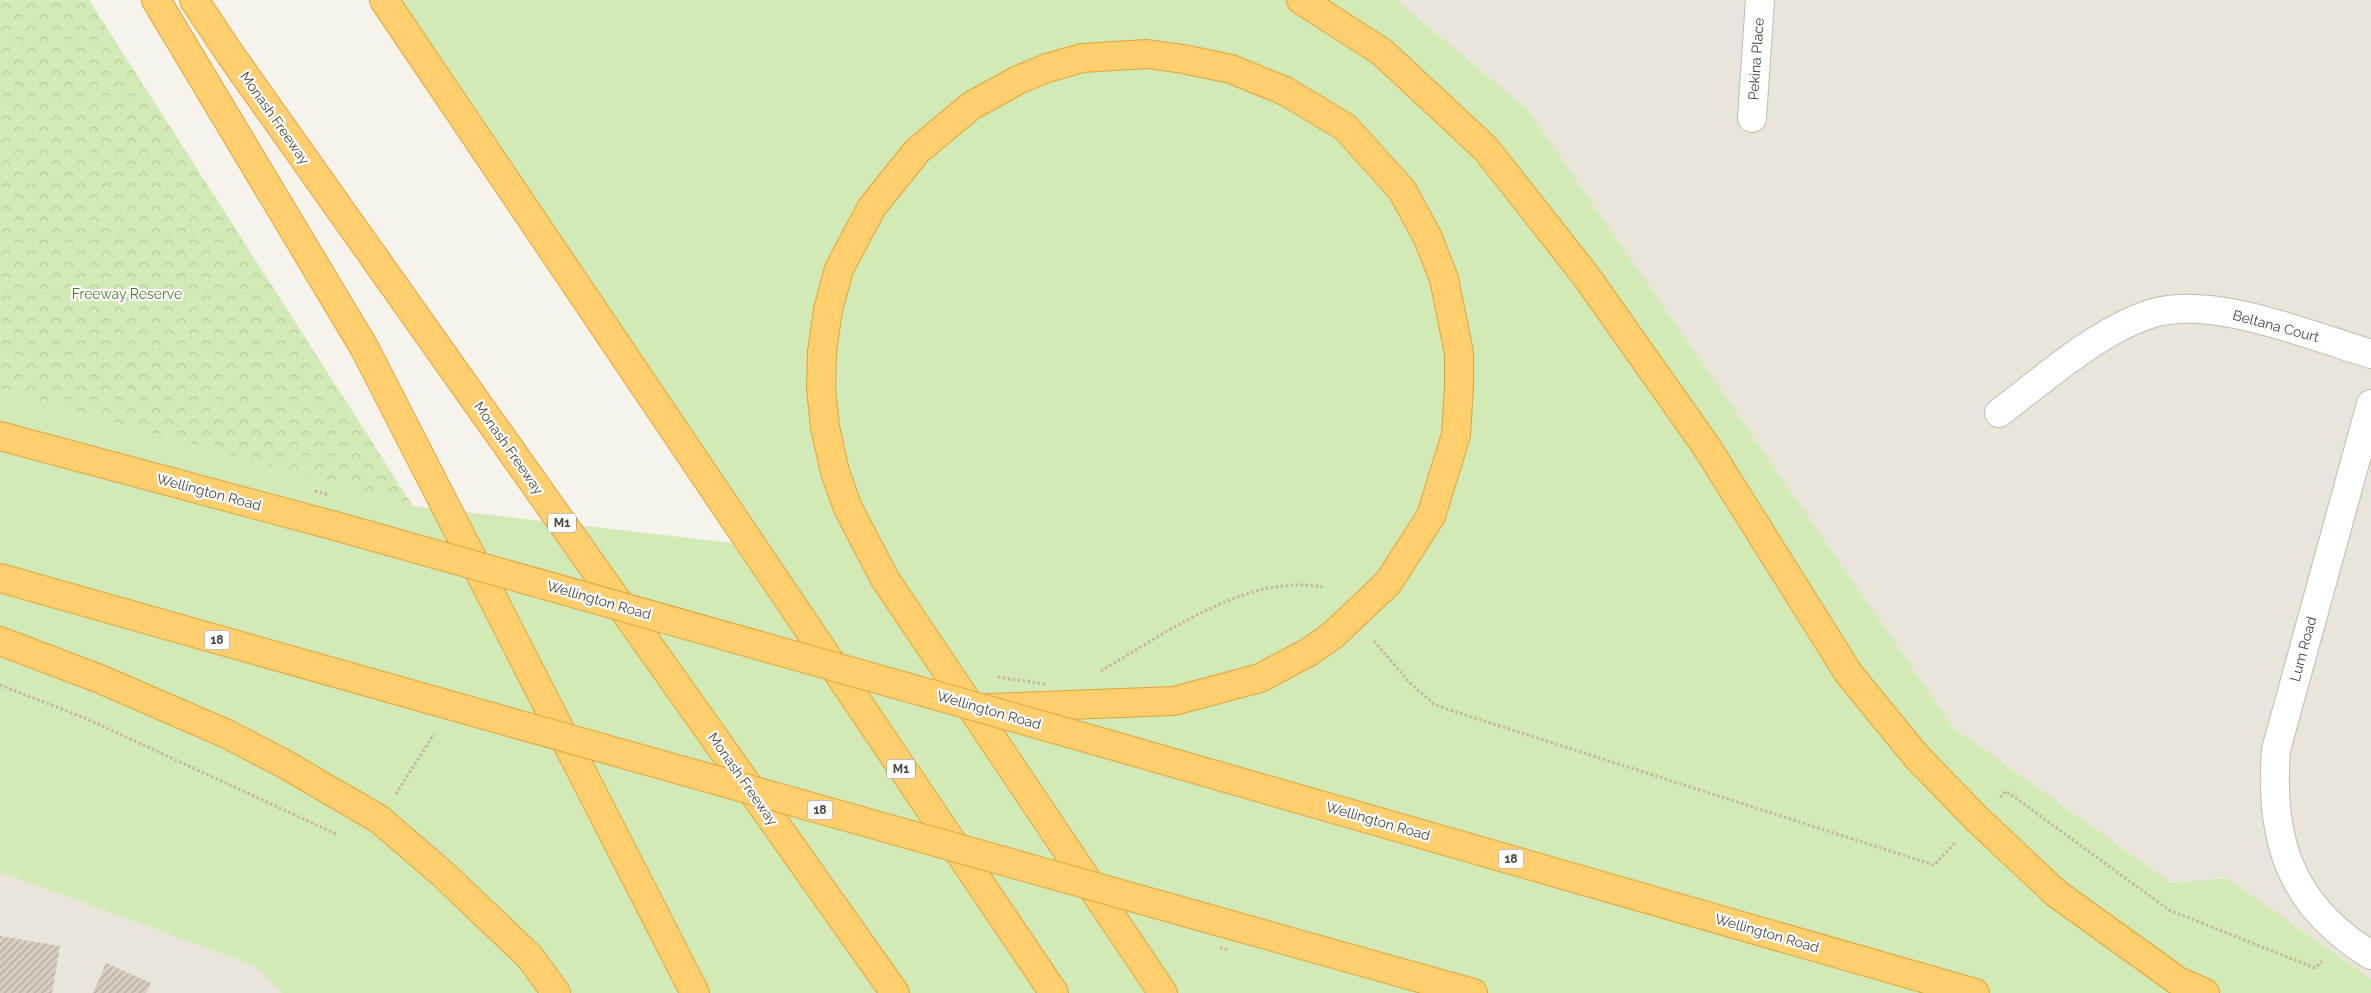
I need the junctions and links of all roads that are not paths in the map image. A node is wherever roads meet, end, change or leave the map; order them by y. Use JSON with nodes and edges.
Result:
{"nodes":[{"id":1,"x":156,"y":0,"type":"edge"},
{"id":2,"x":194,"y":0,"type":"edge"},
{"id":3,"x":384,"y":0,"type":"edge"},
{"id":4,"x":1301,"y":0,"type":"edge"},
{"id":5,"x":1760,"y":0,"type":"edge"},
{"id":6,"x":1752,"y":118,"type":"dead end"},
{"id":7,"x":2371,"y":354,"type":"edge"},
{"id":8,"x":2371,"y":404,"type":"edge"},
{"id":9,"x":1999,"y":413,"type":"dead end"},
{"id":10,"x":0,"y":436,"type":"edge"},
{"id":11,"x":0,"y":578,"type":"edge"},
{"id":12,"x":0,"y":641,"type":"edge"},
{"id":13,"x":984,"y":708,"type":"junction"},
{"id":14,"x":2371,"y":955,"type":"edge"},
{"id":15,"x":556,"y":993,"type":"edge"},
{"id":16,"x":695,"y":993,"type":"edge"},
{"id":17,"x":895,"y":993,"type":"edge"},
{"id":18,"x":1054,"y":993,"type":"edge"},
{"id":19,"x":1163,"y":993,"type":"edge"},
{"id":20,"x":1473,"y":993,"type":"edge"},
{"id":21,"x":1975,"y":993,"type":"edge"},
{"id":22,"x":2205,"y":993,"type":"edge"}],
"edges":[{"from":1,"to":16,"type":"highway"},
{"from":2,"to":17,"type":"highway","name":"Monash Freeway","number":"M1"},
{"from":3,"to":18,"type":"highway","number":"M1"},
{"from":4,"to":22,"type":"highway"},
{"from":5,"to":6,"type":"street","name":"Pekina Place"},
{"from":7,"to":9,"type":"street","name":"Beltana Court"},
{"from":8,"to":14,"type":"street","name":"Lum Road"},
{"from":10,"to":13,"type":"highway","name":"Wellington Road","number":"18","bridge":true},
{"from":11,"to":20,"type":"highway","number":"18","bridge":true},
{"from":12,"to":15,"type":"highway"},
{"from":13,"to":19,"type":"highway"},
{"from":13,"to":21,"type":"highway","name":"Wellington Road","number":"18","bridge":true}]}
